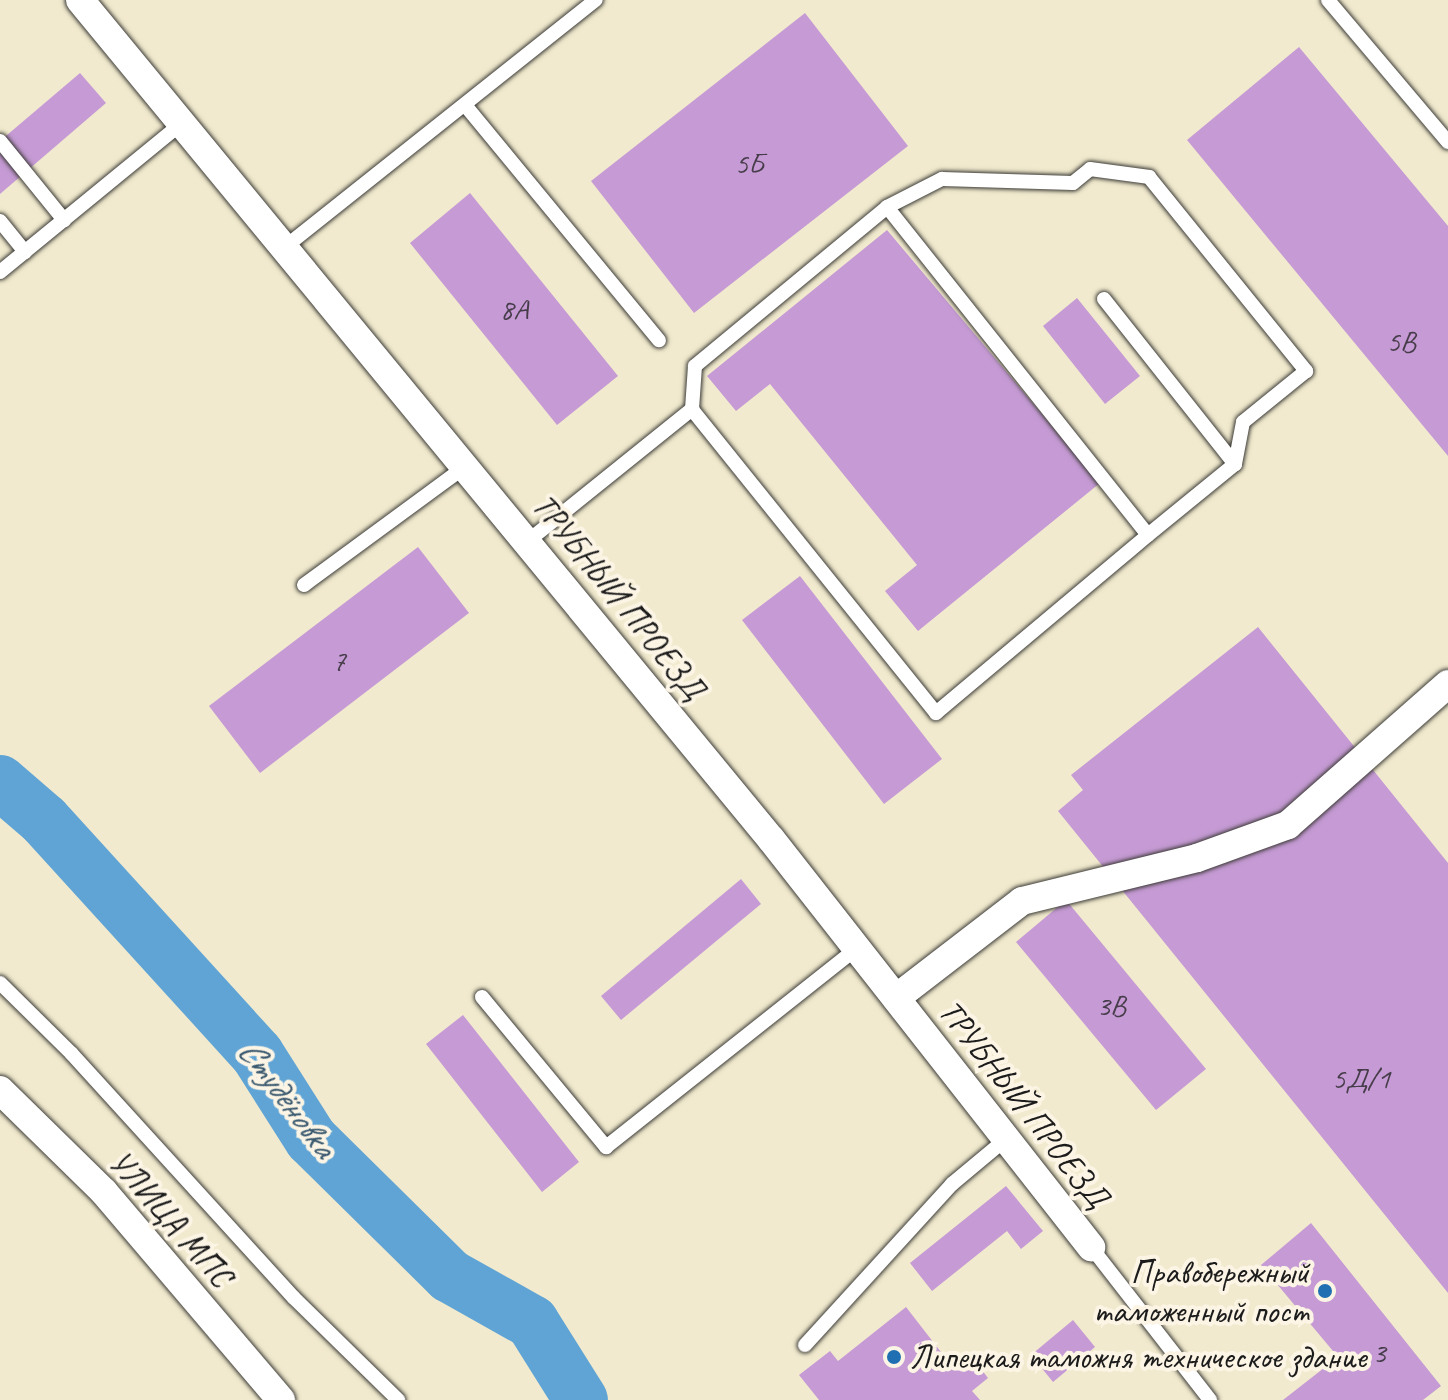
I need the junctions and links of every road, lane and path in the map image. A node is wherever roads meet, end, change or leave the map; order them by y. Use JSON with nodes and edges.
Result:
{"nodes":[{"id":1,"x":80,"y":0,"type":"edge"},
{"id":2,"x":596,"y":0,"type":"edge"},
{"id":3,"x":1328,"y":0,"type":"edge"},
{"id":4,"x":465,"y":105,"type":"junction"},
{"id":5,"x":182,"y":123,"type":"junction"},
{"id":6,"x":0,"y":141,"type":"edge"},
{"id":7,"x":1448,"y":142,"type":"edge"},
{"id":8,"x":887,"y":207,"type":"junction"},
{"id":9,"x":64,"y":220,"type":"junction"},
{"id":10,"x":0,"y":221,"type":"edge"},
{"id":11,"x":285,"y":247,"type":"junction"},
{"id":12,"x":25,"y":252,"type":"junction"},
{"id":13,"x":0,"y":272,"type":"edge"},
{"id":14,"x":1104,"y":299,"type":"dead end"},
{"id":15,"x":659,"y":340,"type":"dead end"},
{"id":16,"x":692,"y":409,"type":"junction"},
{"id":17,"x":1235,"y":464,"type":"junction"},
{"id":18,"x":467,"y":465,"type":"junction"},
{"id":19,"x":1148,"y":535,"type":"junction"},
{"id":20,"x":528,"y":541,"type":"junction"},
{"id":21,"x":304,"y":585,"type":"dead end"},
{"id":22,"x":1444,"y":688,"type":"edge"},
{"id":23,"x":857,"y":948,"type":"junction"},
{"id":24,"x":0,"y":983,"type":"edge"},
{"id":25,"x":482,"y":997,"type":"dead end"},
{"id":26,"x":896,"y":998,"type":"junction"},
{"id":27,"x":0,"y":1090,"type":"edge"},
{"id":28,"x":1006,"y":1139,"type":"junction"},
{"id":29,"x":1091,"y":1247,"type":"joint"},
{"id":30,"x":805,"y":1345,"type":"dead end"},
{"id":31,"x":281,"y":1400,"type":"edge"},
{"id":32,"x":398,"y":1400,"type":"edge"},
{"id":33,"x":1210,"y":1400,"type":"edge"}],
"edges":[{"from":1,"to":5,"type":"street","name":"ТРУБНЫЙ ПРОЕЗД"},
{"from":2,"to":4,"type":"lane"},
{"from":3,"to":7,"type":"lane"},
{"from":4,"to":11,"type":"lane"},
{"from":4,"to":15,"type":"lane"},
{"from":5,"to":9,"type":"lane"},
{"from":5,"to":11,"type":"street","name":"ТРУБНЫЙ ПРОЕЗД"},
{"from":6,"to":9,"type":"lane"},
{"from":8,"to":16,"type":"lane"},
{"from":8,"to":17,"type":"lane"},
{"from":8,"to":19,"type":"lane"},
{"from":9,"to":12,"type":"lane"},
{"from":10,"to":12,"type":"lane"},
{"from":11,"to":18,"type":"street","name":"ТРУБНЫЙ ПРОЕЗД"},
{"from":12,"to":13,"type":"lane"},
{"from":14,"to":17,"type":"lane"},
{"from":16,"to":19,"type":"lane"},
{"from":16,"to":20,"type":"lane"},
{"from":17,"to":19,"type":"lane"},
{"from":18,"to":20,"type":"street","name":"ТРУБНЫЙ ПРОЕЗД"},
{"from":18,"to":21,"type":"lane"},
{"from":20,"to":23,"type":"street","name":"ТРУБНЫЙ ПРОЕЗД"},
{"from":22,"to":26,"type":"street"},
{"from":23,"to":25,"type":"lane"},
{"from":23,"to":26,"type":"street","name":"ТРУБНЫЙ ПРОЕЗД"},
{"from":24,"to":32,"type":"lane"},
{"from":26,"to":28,"type":"street","name":"ТРУБНЫЙ ПРОЕЗД"},
{"from":27,"to":31,"type":"street","name":"УЛИЦА МПС"},
{"from":28,"to":29,"type":"street","name":"ТРУБНЫЙ ПРОЕЗД"},
{"from":28,"to":30,"type":"lane"},
{"from":29,"to":33,"type":"lane"}]}
